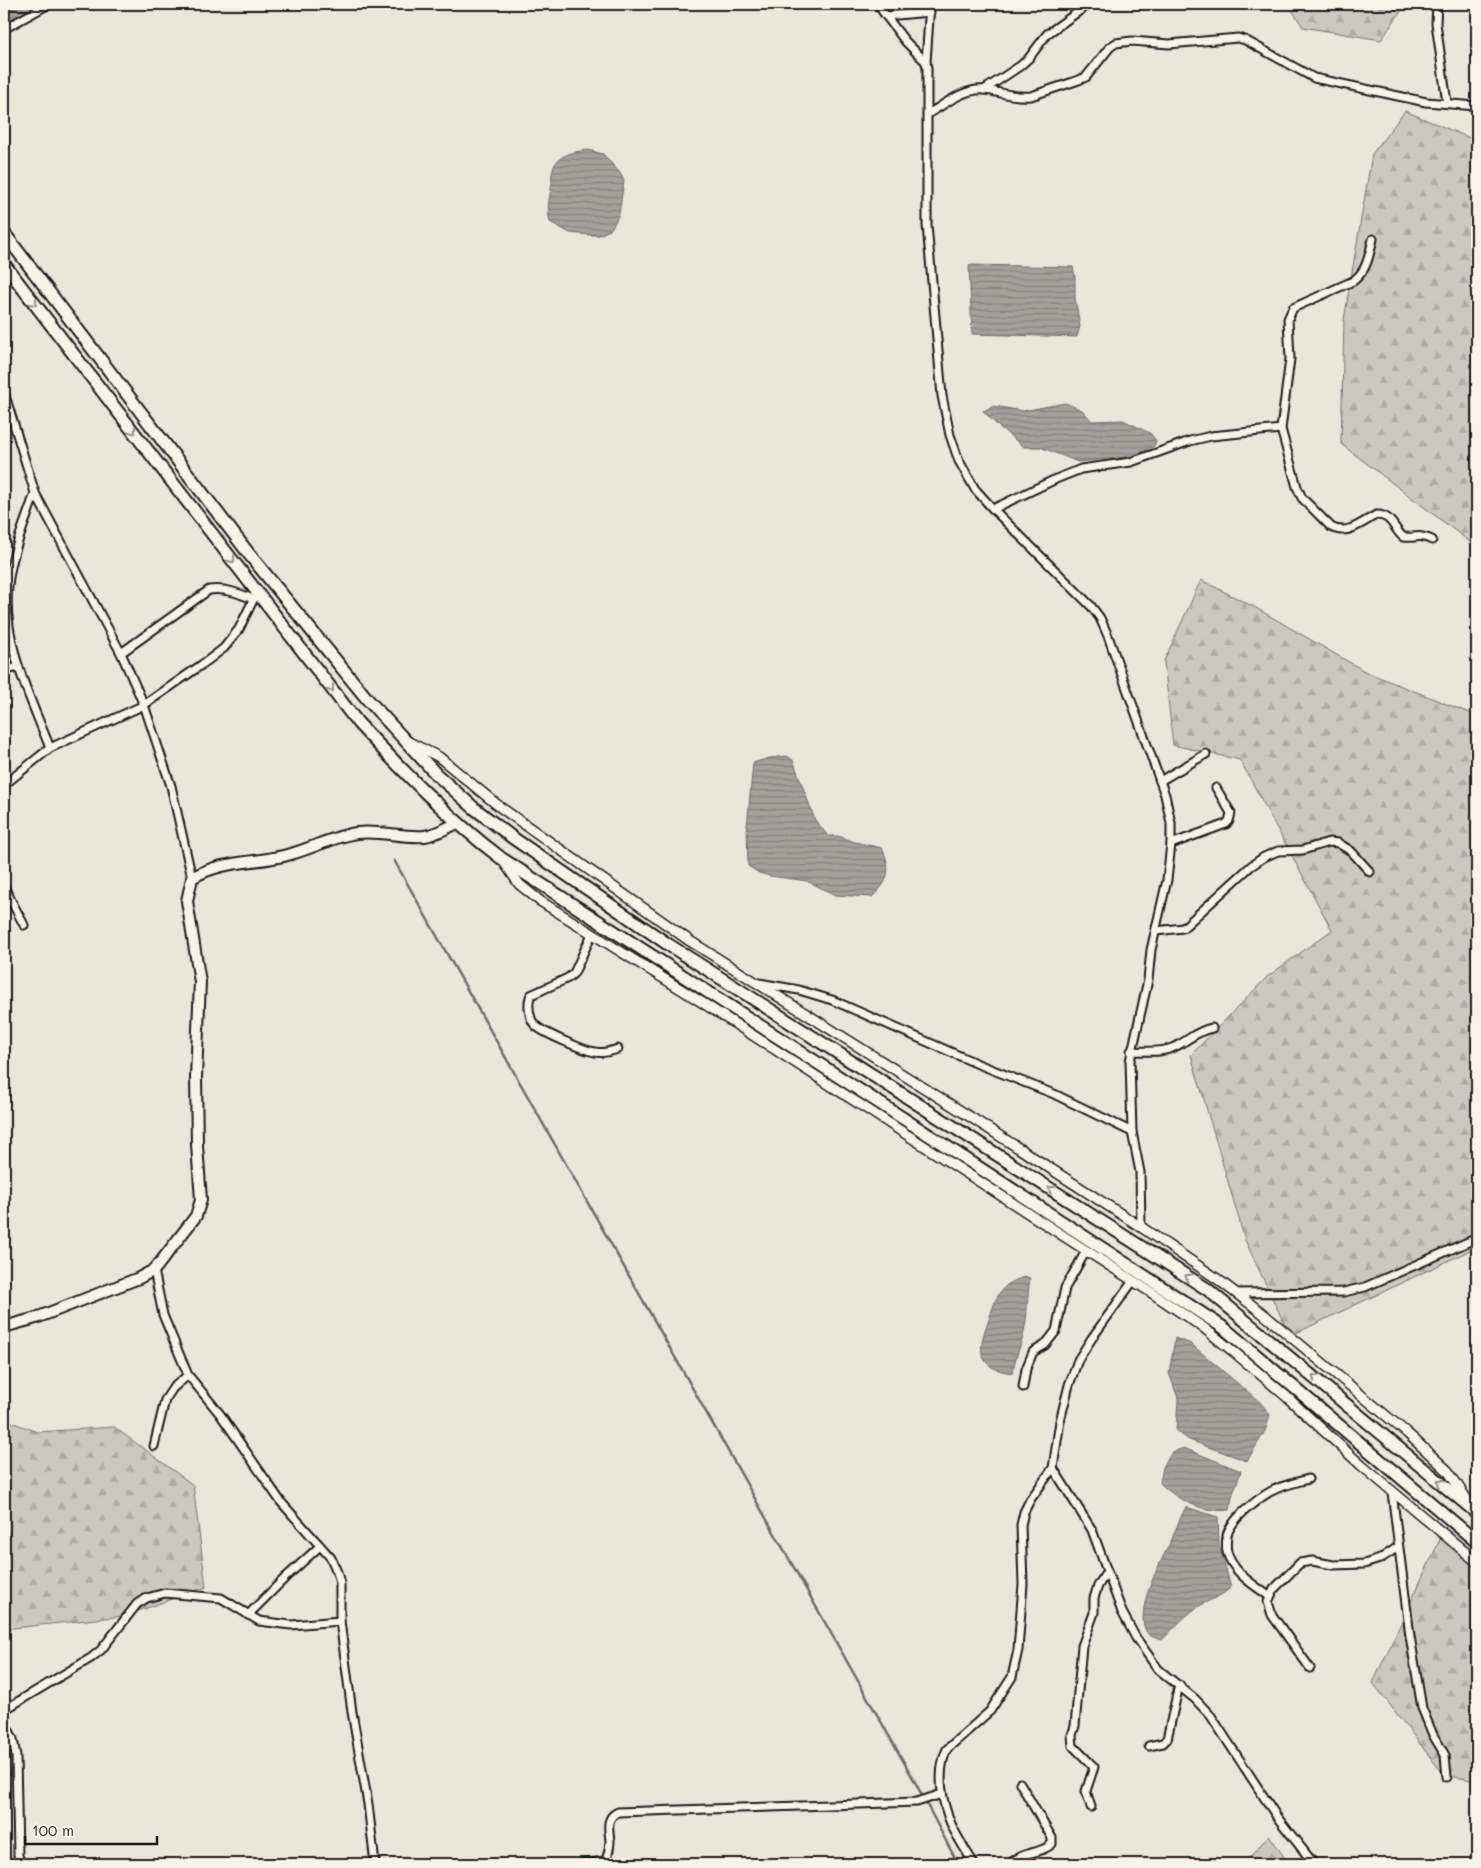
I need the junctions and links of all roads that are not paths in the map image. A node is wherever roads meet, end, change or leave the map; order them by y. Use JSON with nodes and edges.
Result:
{"nodes":[{"id":1,"x":48,"y":4,"type":"edge"},
{"id":2,"x":877,"y":4,"type":"edge"},
{"id":3,"x":1089,"y":4,"type":"edge"},
{"id":4,"x":1437,"y":4,"type":"edge"},
{"id":5,"x":930,"y":8,"type":"edge"},
{"id":6,"x":886,"y":16,"type":"junction"},
{"id":7,"x":4,"y":29,"type":"edge"},
{"id":8,"x":926,"y":62,"type":"junction"},
{"id":9,"x":984,"y":90,"type":"junction"},
{"id":10,"x":1447,"y":103,"type":"junction"},
{"id":11,"x":1477,"y":106,"type":"edge"},
{"id":12,"x":928,"y":114,"type":"junction"},
{"id":13,"x":4,"y":233,"type":"edge"},
{"id":14,"x":1374,"y":240,"type":"dead end"},
{"id":15,"x":4,"y":264,"type":"edge"},
{"id":16,"x":4,"y":392,"type":"edge"},
{"id":17,"x":1281,"y":428,"type":"junction"},
{"id":18,"x":35,"y":494,"type":"junction"},
{"id":19,"x":993,"y":509,"type":"junction"},
{"id":20,"x":1432,"y":540,"type":"dead end"},
{"id":21,"x":255,"y":595,"type":"junction"},
{"id":22,"x":121,"y":653,"type":"junction"},
{"id":23,"x":18,"y":667,"type":"junction"},
{"id":24,"x":4,"y":671,"type":"edge"},
{"id":25,"x":144,"y":705,"type":"junction"},
{"id":26,"x":403,"y":738,"type":"junction"},
{"id":27,"x":50,"y":748,"type":"junction"},
{"id":28,"x":1206,"y":754,"type":"dead end"},
{"id":29,"x":1160,"y":781,"type":"junction"},
{"id":30,"x":4,"y":785,"type":"edge"},
{"id":31,"x":1216,"y":788,"type":"dead end"},
{"id":32,"x":457,"y":823,"type":"junction"},
{"id":33,"x":1171,"y":844,"type":"junction"},
{"id":34,"x":501,"y":858,"type":"junction"},
{"id":35,"x":1370,"y":872,"type":"dead end"},
{"id":36,"x":192,"y":878,"type":"junction"},
{"id":37,"x":4,"y":888,"type":"edge"},
{"id":38,"x":24,"y":925,"type":"dead end"},
{"id":39,"x":1156,"y":931,"type":"junction"},
{"id":40,"x":592,"y":934,"type":"junction"},
{"id":41,"x":758,"y":983,"type":"junction"},
{"id":42,"x":1212,"y":1028,"type":"dead end"},
{"id":43,"x":618,"y":1048,"type":"dead end"},
{"id":44,"x":1131,"y":1051,"type":"junction"},
{"id":45,"x":1132,"y":1132,"type":"junction"},
{"id":46,"x":1141,"y":1227,"type":"junction"},
{"id":47,"x":1477,"y":1238,"type":"edge"},
{"id":48,"x":1086,"y":1251,"type":"junction"},
{"id":49,"x":154,"y":1270,"type":"junction"},
{"id":50,"x":1133,"y":1281,"type":"junction"},
{"id":51,"x":1236,"y":1293,"type":"junction"},
{"id":52,"x":4,"y":1327,"type":"edge"},
{"id":53,"x":188,"y":1375,"type":"junction"},
{"id":54,"x":1023,"y":1387,"type":"dead end"},
{"id":55,"x":154,"y":1446,"type":"dead end"},
{"id":56,"x":1053,"y":1468,"type":"junction"},
{"id":57,"x":1308,"y":1479,"type":"dead end"},
{"id":58,"x":1392,"y":1492,"type":"junction"},
{"id":59,"x":1476,"y":1512,"type":"edge"},
{"id":60,"x":1477,"y":1542,"type":"edge"},
{"id":61,"x":320,"y":1546,"type":"junction"},
{"id":62,"x":1398,"y":1547,"type":"junction"},
{"id":63,"x":1477,"y":1562,"type":"edge"},
{"id":64,"x":1107,"y":1572,"type":"junction"},
{"id":65,"x":1269,"y":1596,"type":"junction"},
{"id":66,"x":248,"y":1615,"type":"junction"},
{"id":67,"x":340,"y":1621,"type":"junction"},
{"id":68,"x":1310,"y":1668,"type":"dead end"},
{"id":69,"x":1178,"y":1684,"type":"junction"},
{"id":70,"x":4,"y":1710,"type":"edge"},
{"id":71,"x":4,"y":1720,"type":"edge"},
{"id":72,"x":1149,"y":1746,"type":"dead end"},
{"id":73,"x":1448,"y":1776,"type":"dead end"},
{"id":74,"x":1020,"y":1783,"type":"dead end"},
{"id":75,"x":942,"y":1794,"type":"junction"},
{"id":76,"x":1091,"y":1807,"type":"dead end"},
{"id":77,"x":609,"y":1863,"type":"edge"},
{"id":78,"x":21,"y":1864,"type":"edge"},
{"id":79,"x":375,"y":1864,"type":"edge"},
{"id":80,"x":581,"y":1864,"type":"edge"},
{"id":81,"x":974,"y":1864,"type":"edge"},
{"id":82,"x":1010,"y":1864,"type":"edge"},
{"id":83,"x":1314,"y":1864,"type":"edge"}],
"edges":[{"from":1,"to":7,"type":"street"},
{"from":2,"to":6,"type":"street"},
{"from":3,"to":9,"type":"street"},
{"from":4,"to":10,"type":"street"},
{"from":5,"to":6,"type":"street"},
{"from":5,"to":8,"type":"street"},
{"from":6,"to":8,"type":"street"},
{"from":8,"to":12,"type":"street"},
{"from":9,"to":10,"type":"street"},
{"from":9,"to":12,"type":"street"},
{"from":10,"to":11,"type":"street"},
{"from":12,"to":19,"type":"street"},
{"from":13,"to":26,"type":"highway"},
{"from":14,"to":17,"type":"street"},
{"from":15,"to":21,"type":"highway","one_way":true},
{"from":16,"to":18,"type":"street"},
{"from":17,"to":19,"type":"street"},
{"from":17,"to":20,"type":"street"},
{"from":18,"to":22,"type":"street"},
{"from":18,"to":23,"type":"street"},
{"from":19,"to":29,"type":"street"},
{"from":21,"to":22,"type":"street"},
{"from":21,"to":25,"type":"street"},
{"from":21,"to":32,"type":"highway","one_way":true},
{"from":22,"to":25,"type":"street"},
{"from":23,"to":24,"type":"street"},
{"from":23,"to":27,"type":"street"},
{"from":25,"to":27,"type":"street"},
{"from":25,"to":36,"type":"street"},
{"from":26,"to":41,"type":"street"},
{"from":59,"to":26,"type":"highway","one_way":true},
{"from":27,"to":30,"type":"street"},
{"from":28,"to":29,"type":"street"},
{"from":29,"to":33,"type":"street"},
{"from":31,"to":33,"type":"street"},
{"from":32,"to":34,"type":"highway"},
{"from":32,"to":36,"type":"main road"},
{"from":33,"to":39,"type":"street"},
{"from":34,"to":40,"type":"street"},
{"from":34,"to":60,"type":"highway"},
{"from":35,"to":39,"type":"street"},
{"from":36,"to":49,"type":"main road"},
{"from":37,"to":38,"type":"street"},
{"from":39,"to":44,"type":"street"},
{"from":40,"to":43,"type":"street"},
{"from":40,"to":48,"type":"street"},
{"from":41,"to":45,"type":"street"},
{"from":41,"to":46,"type":"street"},
{"from":42,"to":44,"type":"street"},
{"from":44,"to":45,"type":"street"},
{"from":45,"to":46,"type":"street"},
{"from":46,"to":51,"type":"street"},
{"from":47,"to":51,"type":"street"},
{"from":48,"to":50,"type":"street"},
{"from":48,"to":54,"type":"street"},
{"from":49,"to":52,"type":"main road"},
{"from":49,"to":53,"type":"street"},
{"from":50,"to":56,"type":"street"},
{"from":50,"to":58,"type":"street"},
{"from":51,"to":59,"type":"street"},
{"from":53,"to":55,"type":"street"},
{"from":53,"to":61,"type":"street"},
{"from":56,"to":64,"type":"street"},
{"from":56,"to":75,"type":"street"},
{"from":57,"to":65,"type":"street"},
{"from":58,"to":62,"type":"street"},
{"from":58,"to":63,"type":"street"},
{"from":61,"to":66,"type":"street"},
{"from":61,"to":67,"type":"street"},
{"from":62,"to":65,"type":"street"},
{"from":62,"to":73,"type":"street"},
{"from":64,"to":69,"type":"street"},
{"from":64,"to":76,"type":"street"},
{"from":65,"to":68,"type":"street"},
{"from":66,"to":67,"type":"street"},
{"from":66,"to":70,"type":"street"},
{"from":67,"to":79,"type":"street"},
{"from":69,"to":72,"type":"street"},
{"from":69,"to":83,"type":"street"},
{"from":71,"to":78,"type":"street"},
{"from":74,"to":82,"type":"street"},
{"from":75,"to":77,"type":"street"},
{"from":75,"to":81,"type":"street"},
{"from":77,"to":80,"type":"street"}]}
